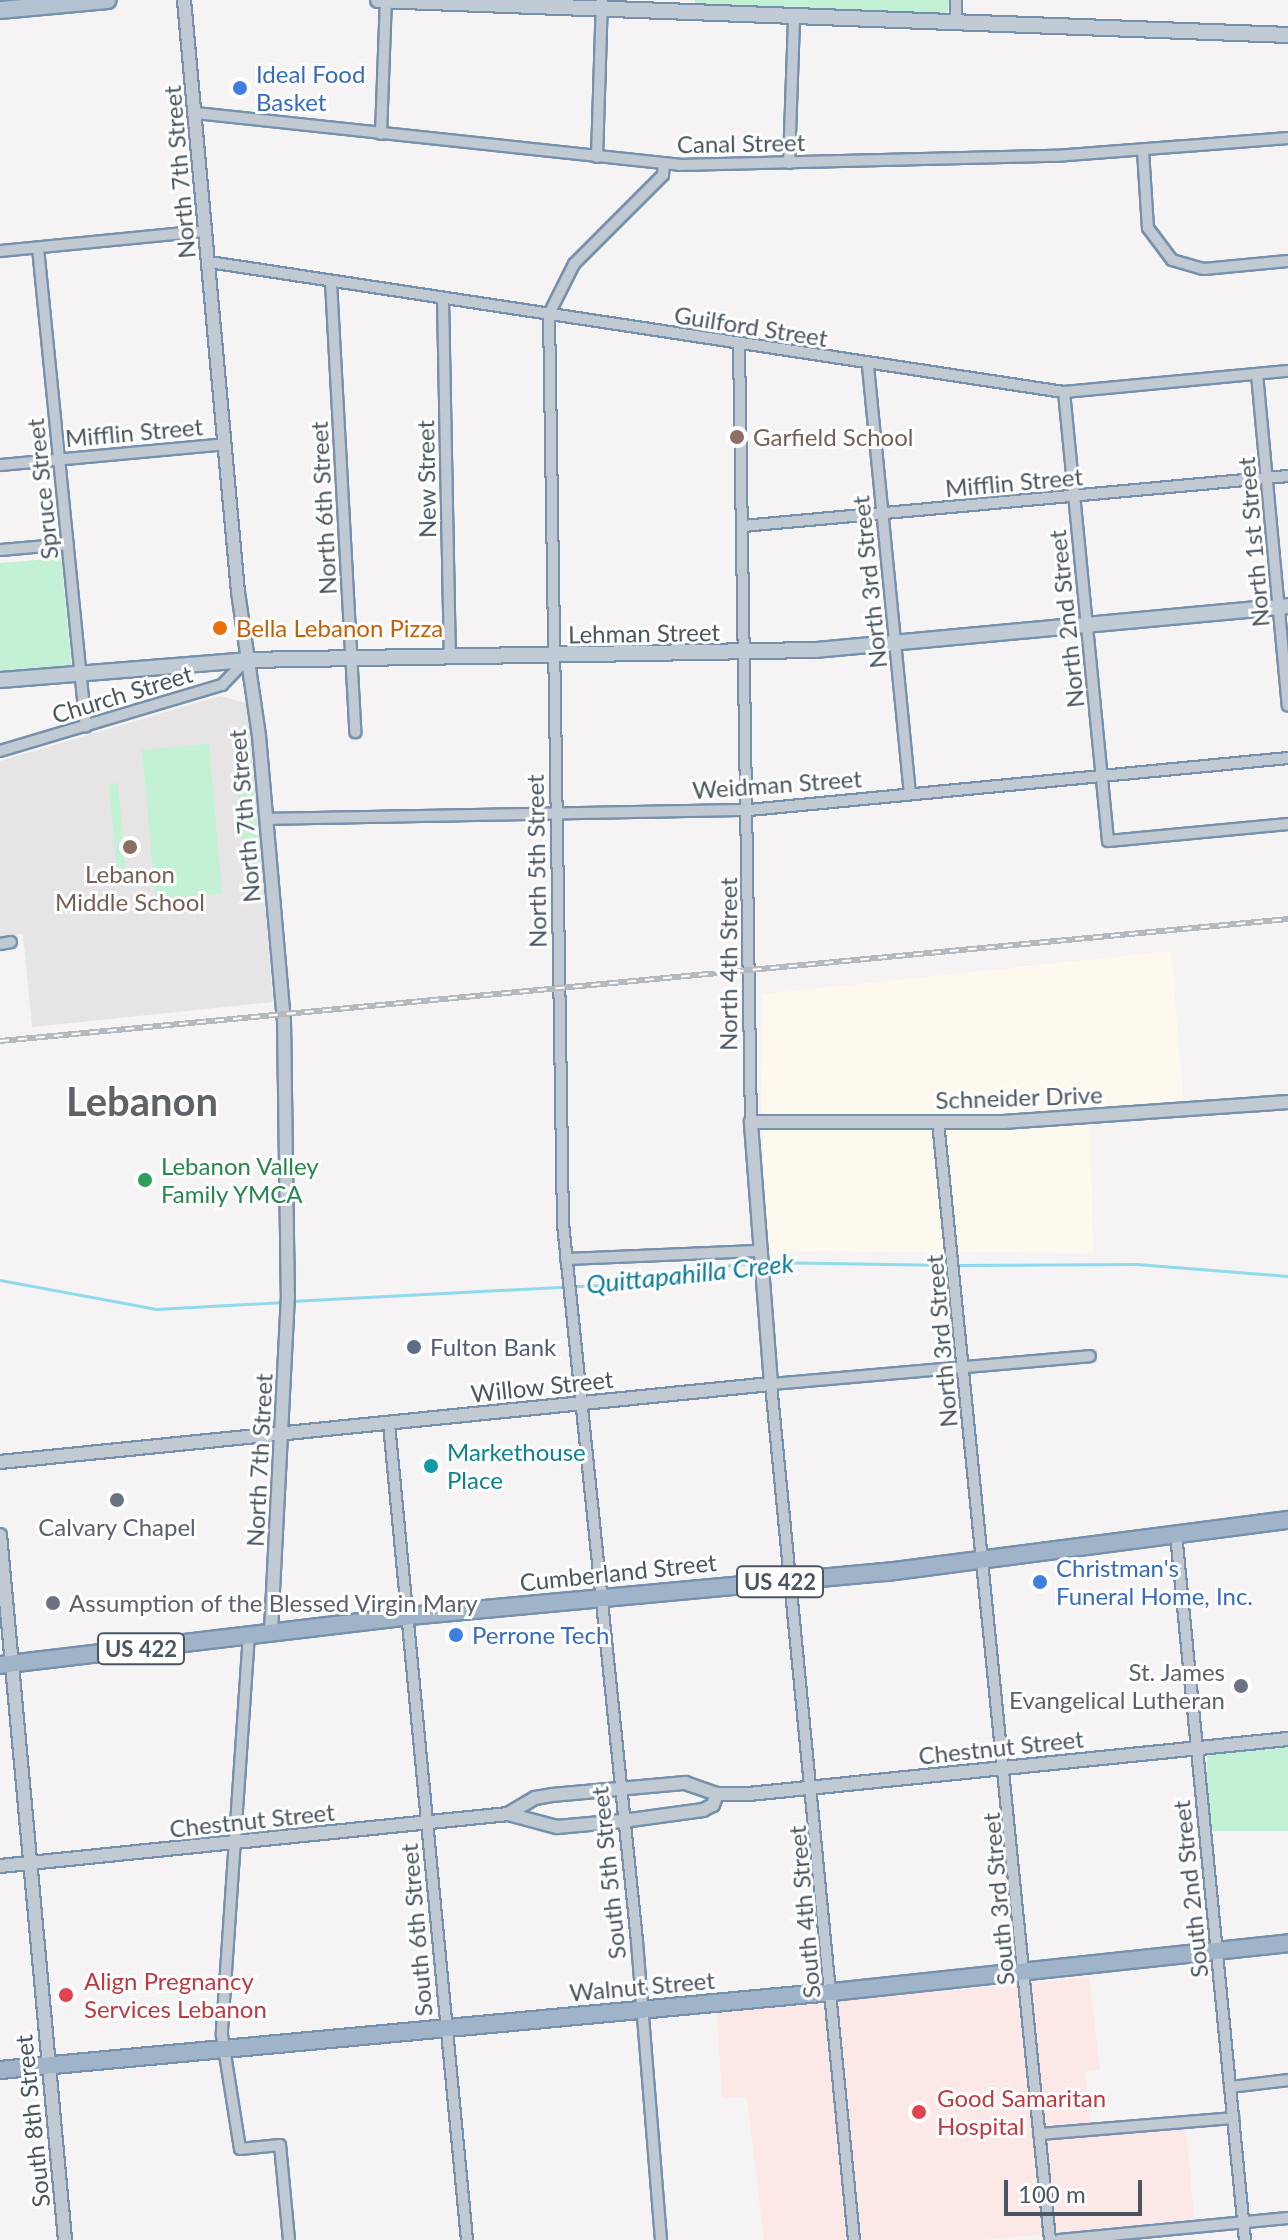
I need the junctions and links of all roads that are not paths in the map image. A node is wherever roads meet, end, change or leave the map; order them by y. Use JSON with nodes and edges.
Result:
{"nodes":[{"id":1,"x":108,"y":0,"type":"edge"},
{"id":2,"x":184,"y":0,"type":"edge"},
{"id":3,"x":378,"y":0,"type":"edge"},
{"id":4,"x":386,"y":0,"type":"edge"},
{"id":5,"x":956,"y":0,"type":"edge"},
{"id":6,"x":602,"y":4,"type":"edge"},
{"id":7,"x":0,"y":10,"type":"edge"},
{"id":8,"x":794,"y":17,"type":"junction"},
{"id":9,"x":956,"y":22,"type":"junction"},
{"id":10,"x":1288,"y":35,"type":"edge"},
{"id":11,"x":196,"y":113,"type":"junction"},
{"id":12,"x":381,"y":134,"type":"junction"},
{"id":13,"x":1288,"y":138,"type":"edge"},
{"id":14,"x":1143,"y":151,"type":"junction"},
{"id":15,"x":597,"y":157,"type":"junction"},
{"id":16,"x":789,"y":163,"type":"junction"},
{"id":17,"x":664,"y":164,"type":"junction"},
{"id":18,"x":205,"y":231,"type":"junction"},
{"id":19,"x":38,"y":248,"type":"junction"},
{"id":20,"x":0,"y":251,"type":"edge"},
{"id":21,"x":1288,"y":261,"type":"edge"},
{"id":22,"x":209,"y":262,"type":"junction"},
{"id":23,"x":331,"y":282,"type":"junction"},
{"id":24,"x":443,"y":298,"type":"junction"},
{"id":25,"x":549,"y":314,"type":"junction"},
{"id":26,"x":739,"y":345,"type":"junction"},
{"id":27,"x":868,"y":366,"type":"junction"},
{"id":28,"x":1288,"y":371,"type":"edge"},
{"id":29,"x":1257,"y":374,"type":"junction"},
{"id":30,"x":1064,"y":392,"type":"junction"},
{"id":31,"x":225,"y":444,"type":"junction"},
{"id":32,"x":59,"y":459,"type":"junction"},
{"id":33,"x":0,"y":465,"type":"edge"},
{"id":34,"x":1288,"y":476,"type":"edge"},
{"id":35,"x":1267,"y":478,"type":"junction"},
{"id":36,"x":1074,"y":497,"type":"junction"},
{"id":37,"x":882,"y":514,"type":"junction"},
{"id":38,"x":743,"y":526,"type":"junction"},
{"id":39,"x":68,"y":544,"type":"junction"},
{"id":40,"x":0,"y":550,"type":"edge"},
{"id":41,"x":1283,"y":606,"type":"edge"},
{"id":42,"x":1087,"y":624,"type":"junction"},
{"id":43,"x":895,"y":644,"type":"junction"},
{"id":44,"x":746,"y":653,"type":"junction"},
{"id":45,"x":553,"y":656,"type":"junction"},
{"id":46,"x":450,"y":658,"type":"junction"},
{"id":47,"x":246,"y":660,"type":"junction"},
{"id":48,"x":351,"y":661,"type":"junction"},
{"id":49,"x":80,"y":671,"type":"junction"},
{"id":50,"x":0,"y":680,"type":"edge"},
{"id":51,"x":1288,"y":706,"type":"edge"},
{"id":52,"x":86,"y":727,"type":"junction"},
{"id":53,"x":355,"y":732,"type":"dead end"},
{"id":54,"x":0,"y":751,"type":"edge"},
{"id":55,"x":1288,"y":758,"type":"edge"},
{"id":56,"x":1101,"y":776,"type":"junction"},
{"id":57,"x":910,"y":794,"type":"junction"},
{"id":58,"x":749,"y":810,"type":"junction"},
{"id":59,"x":555,"y":811,"type":"junction"},
{"id":60,"x":266,"y":819,"type":"junction"},
{"id":61,"x":1288,"y":824,"type":"edge"},
{"id":62,"x":1288,"y":1102,"type":"edge"},
{"id":63,"x":751,"y":1122,"type":"junction"},
{"id":64,"x":938,"y":1122,"type":"junction"},
{"id":65,"x":759,"y":1258,"type":"junction"},
{"id":66,"x":566,"y":1259,"type":"junction"},
{"id":67,"x":1090,"y":1356,"type":"dead end"},
{"id":68,"x":964,"y":1369,"type":"junction"},
{"id":69,"x":771,"y":1384,"type":"junction"},
{"id":70,"x":581,"y":1404,"type":"junction"},
{"id":71,"x":389,"y":1424,"type":"junction"},
{"id":72,"x":284,"y":1435,"type":"junction"},
{"id":73,"x":0,"y":1462,"type":"edge"},
{"id":74,"x":1288,"y":1520,"type":"edge"},
{"id":75,"x":1176,"y":1534,"type":"junction"},
{"id":76,"x":0,"y":1535,"type":"edge"},
{"id":77,"x":980,"y":1556,"type":"junction"},
{"id":78,"x":792,"y":1581,"type":"junction"},
{"id":79,"x":602,"y":1598,"type":"junction"},
{"id":80,"x":409,"y":1616,"type":"junction"},
{"id":81,"x":271,"y":1632,"type":"junction"},
{"id":82,"x":249,"y":1634,"type":"junction"},
{"id":83,"x":6,"y":1664,"type":"edge"},
{"id":84,"x":1288,"y":1739,"type":"edge"},
{"id":85,"x":1197,"y":1749,"type":"junction"},
{"id":86,"x":1007,"y":1768,"type":"junction"},
{"id":87,"x":813,"y":1786,"type":"junction"},
{"id":88,"x":619,"y":1789,"type":"junction"},
{"id":89,"x":717,"y":1794,"type":"junction"},
{"id":90,"x":508,"y":1814,"type":"junction"},
{"id":91,"x":623,"y":1821,"type":"junction"},
{"id":92,"x":426,"y":1822,"type":"junction"},
{"id":93,"x":234,"y":1845,"type":"junction"},
{"id":94,"x":28,"y":1863,"type":"junction"},
{"id":95,"x":0,"y":1866,"type":"edge"},
{"id":96,"x":1288,"y":1943,"type":"edge"},
{"id":97,"x":1216,"y":1951,"type":"junction"},
{"id":98,"x":1024,"y":1972,"type":"junction"},
{"id":99,"x":832,"y":1992,"type":"junction"},
{"id":100,"x":642,"y":2011,"type":"junction"},
{"id":101,"x":445,"y":2030,"type":"junction"},
{"id":102,"x":226,"y":2050,"type":"junction"},
{"id":103,"x":49,"y":2065,"type":"junction"},
{"id":104,"x":0,"y":2070,"type":"edge"},
{"id":105,"x":1288,"y":2080,"type":"edge"},
{"id":106,"x":1230,"y":2087,"type":"junction"},
{"id":107,"x":1233,"y":2118,"type":"junction"},
{"id":108,"x":1039,"y":2134,"type":"junction"},
{"id":109,"x":1288,"y":2218,"type":"edge"},
{"id":110,"x":1244,"y":2222,"type":"junction"},
{"id":111,"x":1149,"y":2236,"type":"edge"},
{"id":112,"x":65,"y":2240,"type":"edge"},
{"id":113,"x":289,"y":2240,"type":"edge"},
{"id":114,"x":467,"y":2240,"type":"edge"},
{"id":115,"x":661,"y":2240,"type":"edge"},
{"id":116,"x":854,"y":2240,"type":"edge"},
{"id":117,"x":1050,"y":2240,"type":"edge"},
{"id":118,"x":1059,"y":2240,"type":"edge"},
{"id":119,"x":1245,"y":2240,"type":"edge"}],
"edges":[{"from":1,"to":7,"type":"main road"},
{"from":2,"to":11,"type":"street","name":"North 7th Street"},
{"from":3,"to":4,"type":"main road"},
{"from":4,"to":6,"type":"main road"},
{"from":4,"to":12,"type":"street"},
{"from":5,"to":9,"type":"street"},
{"from":6,"to":8,"type":"main road"},
{"from":6,"to":15,"type":"street"},
{"from":8,"to":9,"type":"main road"},
{"from":8,"to":16,"type":"street"},
{"from":9,"to":10,"type":"main road"},
{"from":11,"to":12,"type":"street","name":"Canal Street"},
{"from":11,"to":18,"type":"street","name":"North 7th Street"},
{"from":12,"to":15,"type":"street","name":"Canal Street"},
{"from":13,"to":14,"type":"street","name":"Canal Street"},
{"from":14,"to":16,"type":"street","name":"Canal Street"},
{"from":14,"to":21,"type":"street"},
{"from":15,"to":17,"type":"street","name":"Canal Street"},
{"from":16,"to":17,"type":"street","name":"Canal Street"},
{"from":17,"to":25,"type":"street","name":"North 5th Street"},
{"from":18,"to":19,"type":"street"},
{"from":18,"to":22,"type":"street","name":"North 7th Street"},
{"from":19,"to":20,"type":"street"},
{"from":19,"to":32,"type":"street","name":"Spruce Street"},
{"from":22,"to":23,"type":"street","name":"Guilford Street"},
{"from":22,"to":31,"type":"street","name":"North 7th Street"},
{"from":23,"to":24,"type":"street","name":"Guilford Street"},
{"from":23,"to":48,"type":"street","name":"North 6th Street"},
{"from":24,"to":25,"type":"street","name":"Guilford Street"},
{"from":24,"to":46,"type":"street","name":"New Street"},
{"from":25,"to":26,"type":"street","name":"Guilford Street"},
{"from":25,"to":45,"type":"street","name":"North 5th Street"},
{"from":26,"to":27,"type":"street","name":"Guilford Street"},
{"from":26,"to":38,"type":"street","name":"North 4th Street"},
{"from":27,"to":30,"type":"street","name":"Guilford Street"},
{"from":27,"to":37,"type":"street","name":"North 3rd Street"},
{"from":28,"to":29,"type":"street","name":"Guilford Street"},
{"from":29,"to":30,"type":"street","name":"Guilford Street"},
{"from":29,"to":35,"type":"street","name":"North 1st Street"},
{"from":30,"to":36,"type":"street","name":"North 2nd Street"},
{"from":31,"to":32,"type":"street","name":"Mifflin Street"},
{"from":31,"to":47,"type":"street","name":"North 7th Street"},
{"from":32,"to":33,"type":"street","name":"Mifflin Street"},
{"from":32,"to":39,"type":"street","name":"Spruce Street"},
{"from":34,"to":35,"type":"street","name":"Mifflin Street"},
{"from":35,"to":36,"type":"street","name":"Mifflin Street"},
{"from":35,"to":41,"type":"street","name":"North 1st Street"},
{"from":36,"to":37,"type":"street","name":"Mifflin Street"},
{"from":36,"to":42,"type":"street","name":"North 2nd Street"},
{"from":37,"to":38,"type":"street","name":"Mifflin Street"},
{"from":37,"to":43,"type":"street","name":"North 3rd Street"},
{"from":38,"to":44,"type":"street","name":"North 4th Street"},
{"from":39,"to":40,"type":"street"},
{"from":39,"to":49,"type":"street","name":"Spruce Street"},
{"from":41,"to":42,"type":"main road","name":"Lehman Street"},
{"from":41,"to":51,"type":"street","name":"North 1st Street"},
{"from":42,"to":43,"type":"main road","name":"Lehman Street"},
{"from":42,"to":56,"type":"street","name":"North 2nd Street"},
{"from":43,"to":44,"type":"main road","name":"Lehman Street"},
{"from":43,"to":57,"type":"street","name":"North 3rd Street"},
{"from":44,"to":45,"type":"main road","name":"Lehman Street"},
{"from":44,"to":58,"type":"street","name":"North 4th Street"},
{"from":45,"to":46,"type":"main road","name":"Lehman Street"},
{"from":45,"to":59,"type":"street","name":"North 5th Street"},
{"from":46,"to":48,"type":"main road","name":"Lehman Street"},
{"from":47,"to":48,"type":"main road","name":"Lehman Street"},
{"from":47,"to":49,"type":"main road","name":"Lehman Street"},
{"from":47,"to":52,"type":"street","name":"Church Street"},
{"from":47,"to":60,"type":"street","name":"North 7th Street"},
{"from":48,"to":53,"type":"street","name":"North 6th Street"},
{"from":49,"to":50,"type":"main road","name":"Lehman Street"},
{"from":49,"to":52,"type":"street","name":"Spruce Street"},
{"from":52,"to":54,"type":"street","name":"Church Street"},
{"from":55,"to":56,"type":"street","name":"Weidman Street"},
{"from":56,"to":57,"type":"street","name":"Weidman Street"},
{"from":56,"to":61,"type":"street","name":"North 2nd Street"},
{"from":57,"to":58,"type":"street","name":"Weidman Street"},
{"from":58,"to":59,"type":"street","name":"Weidman Street"},
{"from":58,"to":63,"type":"street","name":"North 4th Street"},
{"from":59,"to":60,"type":"street","name":"Weidman Street"},
{"from":59,"to":66,"type":"street","name":"North 5th Street"},
{"from":60,"to":72,"type":"street","name":"North 7th Street"},
{"from":62,"to":64,"type":"street","name":"Schneider Drive"},
{"from":63,"to":64,"type":"street","name":"Schneider Drive"},
{"from":63,"to":65,"type":"street","name":"North 4th Street"},
{"from":64,"to":68,"type":"street","name":"North 3rd Street"},
{"from":65,"to":66,"type":"street"},
{"from":65,"to":69,"type":"street","name":"North 4th Street"},
{"from":66,"to":70,"type":"street","name":"North 5th Street"},
{"from":67,"to":68,"type":"street","name":"Willow Street"},
{"from":68,"to":69,"type":"street","name":"Willow Street"},
{"from":68,"to":77,"type":"street","name":"North 3rd Street"},
{"from":69,"to":70,"type":"street","name":"Willow Street"},
{"from":69,"to":78,"type":"street","name":"North 4th Street"},
{"from":70,"to":71,"type":"street","name":"Willow Street"},
{"from":70,"to":79,"type":"street","name":"North 5th Street"},
{"from":71,"to":72,"type":"street","name":"Willow Street"},
{"from":71,"to":80,"type":"street"},
{"from":72,"to":73,"type":"street","name":"Willow Street"},
{"from":72,"to":81,"type":"street","name":"North 7th Street"},
{"from":74,"to":75,"type":"highway","name":"Cumberland Street","number":"US 422"},
{"from":75,"to":77,"type":"highway","name":"Cumberland Street","number":"US 422"},
{"from":75,"to":85,"type":"street","name":"South 2nd Street"},
{"from":76,"to":83,"type":"street","name":"South 8th Street"},
{"from":77,"to":78,"type":"highway","name":"Cumberland Street","number":"US 422"},
{"from":77,"to":86,"type":"street","name":"South 3rd Street"},
{"from":78,"to":79,"type":"highway","name":"Cumberland Street","number":"US 422"},
{"from":78,"to":87,"type":"street","name":"South 4th Street"},
{"from":79,"to":80,"type":"highway","name":"Cumberland Street","number":"US 422"},
{"from":79,"to":88,"type":"street","name":"South 5th Street"},
{"from":80,"to":81,"type":"highway","name":"Cumberland Street","number":"US 422"},
{"from":80,"to":92,"type":"street","name":"South 6th Street"},
{"from":81,"to":82,"type":"highway","name":"Cumberland Street","number":"US 422"},
{"from":82,"to":83,"type":"highway","name":"Cumberland Street","number":"US 422"},
{"from":82,"to":93,"type":"street"},
{"from":83,"to":94,"type":"street","name":"South 8th Street"},
{"from":84,"to":85,"type":"street","name":"Chestnut Street"},
{"from":85,"to":86,"type":"street","name":"Chestnut Street"},
{"from":85,"to":97,"type":"street","name":"South 2nd Street"},
{"from":86,"to":87,"type":"street","name":"Chestnut Street"},
{"from":86,"to":98,"type":"street","name":"South 3rd Street"},
{"from":87,"to":89,"type":"street","name":"Chestnut Street"},
{"from":87,"to":99,"type":"street","name":"South 4th Street"},
{"from":88,"to":89,"type":"street","name":"Chestnut Street"},
{"from":88,"to":90,"type":"street","name":"Chestnut Street"},
{"from":88,"to":91,"type":"street","name":"South 5th Street"},
{"from":89,"to":91,"type":"street","name":"Chestnut Street"},
{"from":90,"to":91,"type":"street","name":"Chestnut Street"},
{"from":90,"to":92,"type":"street","name":"Chestnut Street"},
{"from":91,"to":100,"type":"street","name":"South 5th Street"},
{"from":92,"to":93,"type":"street","name":"Chestnut Street"},
{"from":92,"to":101,"type":"street","name":"South 6th Street"},
{"from":93,"to":94,"type":"street","name":"Chestnut Street"},
{"from":93,"to":102,"type":"street"},
{"from":94,"to":95,"type":"street","name":"Chestnut Street"},
{"from":94,"to":103,"type":"street","name":"South 8th Street"},
{"from":96,"to":97,"type":"highway","name":"Walnut Street"},
{"from":97,"to":98,"type":"highway","name":"Walnut Street"},
{"from":97,"to":106,"type":"street","name":"South 2nd Street"},
{"from":98,"to":99,"type":"highway","name":"Walnut Street"},
{"from":98,"to":108,"type":"street","name":"South 3rd Street"},
{"from":99,"to":100,"type":"highway","name":"Walnut Street"},
{"from":99,"to":116,"type":"street","name":"South 4th Street"},
{"from":100,"to":101,"type":"highway","name":"Walnut Street"},
{"from":100,"to":115,"type":"street","name":"South 5th Street"},
{"from":101,"to":102,"type":"highway","name":"Walnut Street"},
{"from":101,"to":114,"type":"street","name":"South 6th Street"},
{"from":102,"to":103,"type":"highway","name":"Walnut Street"},
{"from":102,"to":113,"type":"street"},
{"from":103,"to":104,"type":"highway","name":"Walnut Street"},
{"from":103,"to":112,"type":"street","name":"South 8th Street"},
{"from":105,"to":106,"type":"street"},
{"from":106,"to":107,"type":"street","name":"South 2nd Street"},
{"from":107,"to":108,"type":"street"},
{"from":107,"to":110,"type":"street","name":"South 2nd Street"},
{"from":108,"to":117,"type":"street","name":"South 3rd Street"},
{"from":109,"to":110,"type":"street"},
{"from":110,"to":111,"type":"street"},
{"from":110,"to":119,"type":"street","name":"South 2nd Street"},
{"from":111,"to":118,"type":"street"}]}
